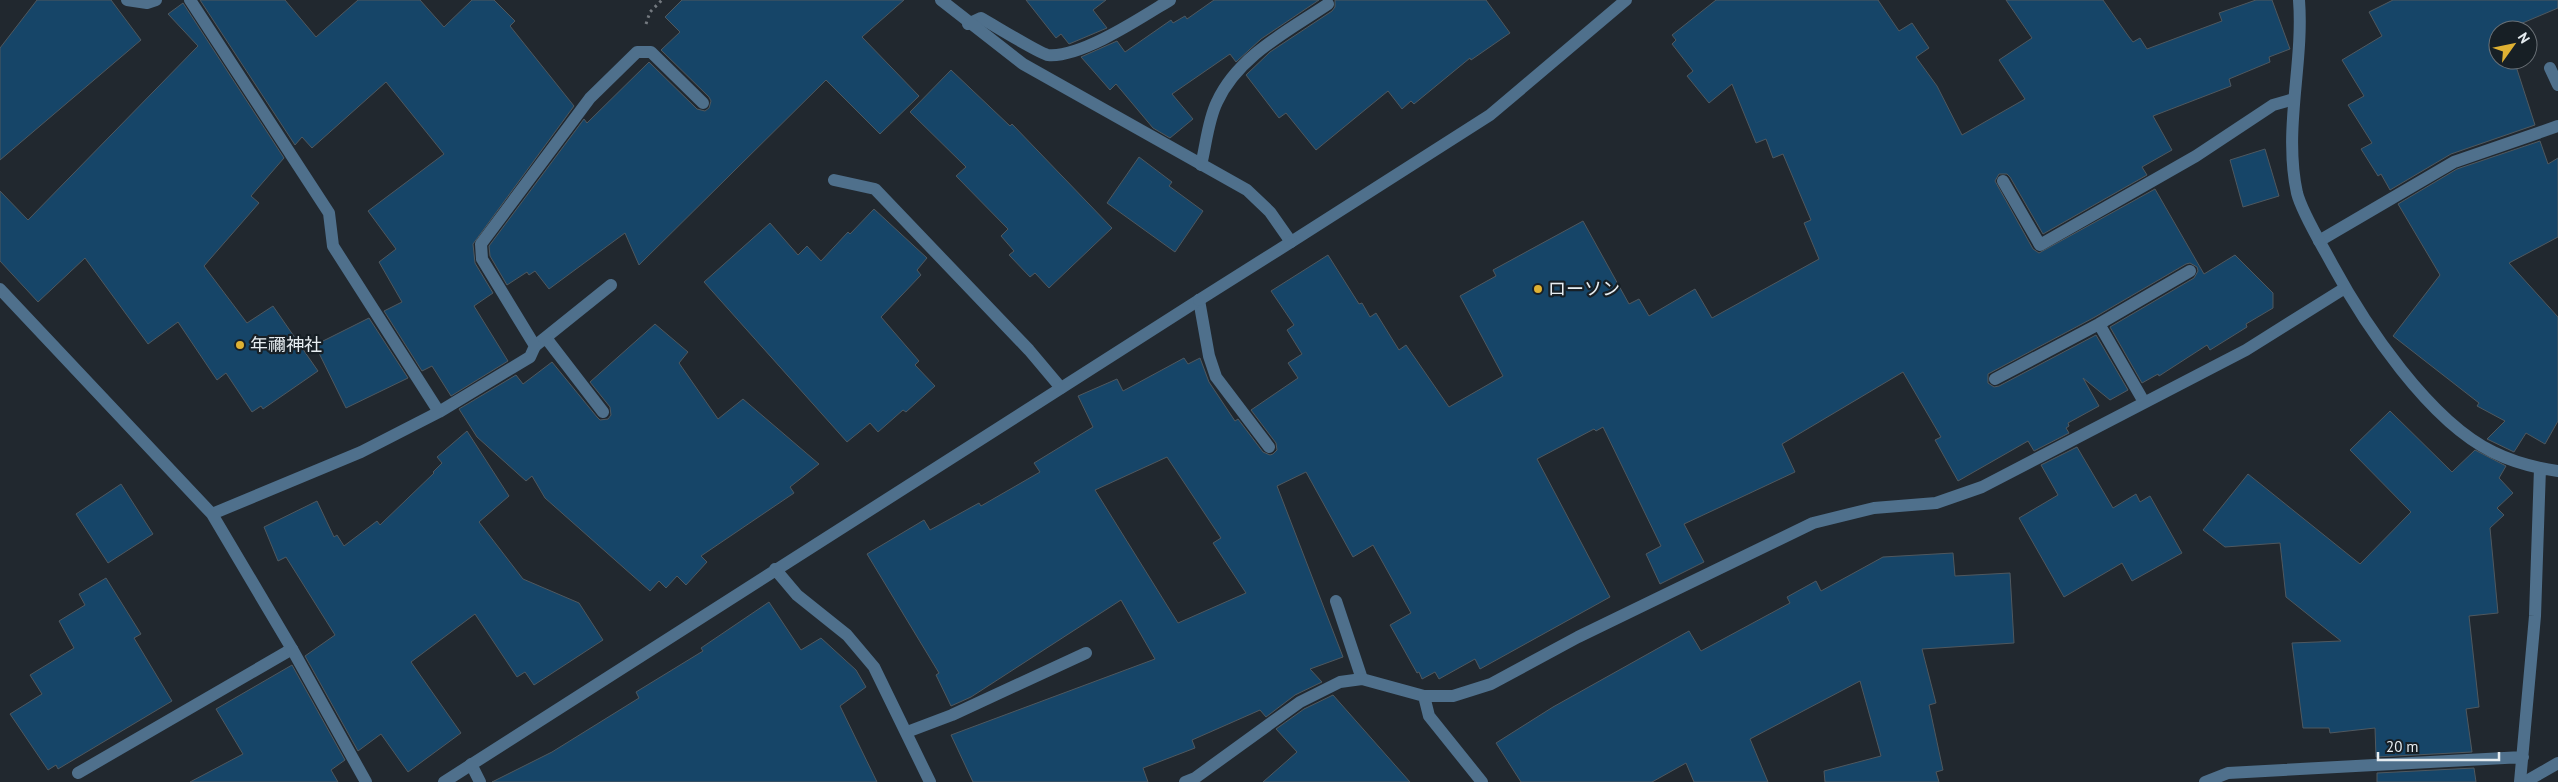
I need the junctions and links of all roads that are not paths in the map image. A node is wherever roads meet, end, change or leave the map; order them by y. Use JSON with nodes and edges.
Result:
{"nodes":[{"id":1,"x":126,"y":0,"type":"edge"},
{"id":2,"x":156,"y":0,"type":"edge"},
{"id":3,"x":190,"y":0,"type":"edge"},
{"id":4,"x":941,"y":0,"type":"edge"},
{"id":5,"x":1170,"y":0,"type":"edge"},
{"id":6,"x":1626,"y":0,"type":"edge"},
{"id":7,"x":2299,"y":0,"type":"edge"},
{"id":8,"x":1328,"y":4,"type":"dead end"},
{"id":9,"x":968,"y":24,"type":"junction"},
{"id":10,"x":2550,"y":68,"type":"dead end"},
{"id":11,"x":2558,"y":85,"type":"edge"},
{"id":12,"x":2294,"y":99,"type":"junction"},
{"id":13,"x":703,"y":103,"type":"dead end"},
{"id":14,"x":2558,"y":126,"type":"edge"},
{"id":15,"x":1201,"y":165,"type":"junction"},
{"id":16,"x":834,"y":180,"type":"dead end"},
{"id":17,"x":2003,"y":181,"type":"dead end"},
{"id":18,"x":2319,"y":241,"type":"junction"},
{"id":19,"x":1291,"y":242,"type":"junction"},
{"id":20,"x":2190,"y":270,"type":"dead end"},
{"id":21,"x":611,"y":285,"type":"dead end"},
{"id":22,"x":2345,"y":288,"type":"junction"},
{"id":23,"x":0,"y":289,"type":"edge"},
{"id":24,"x":1199,"y":300,"type":"junction"},
{"id":25,"x":2099,"y":324,"type":"junction"},
{"id":26,"x":546,"y":338,"type":"junction"},
{"id":27,"x":535,"y":346,"type":"junction"},
{"id":28,"x":1995,"y":379,"type":"dead end"},
{"id":29,"x":1060,"y":388,"type":"junction"},
{"id":30,"x":2144,"y":402,"type":"junction"},
{"id":31,"x":439,"y":412,"type":"junction"},
{"id":32,"x":603,"y":412,"type":"dead end"},
{"id":33,"x":1268,"y":447,"type":"dead end"},
{"id":34,"x":2540,"y":468,"type":"junction"},
{"id":35,"x":2558,"y":471,"type":"edge"},
{"id":36,"x":212,"y":514,"type":"junction"},
{"id":37,"x":775,"y":569,"type":"junction"},
{"id":38,"x":1336,"y":601,"type":"dead end"},
{"id":39,"x":292,"y":649,"type":"junction"},
{"id":40,"x":1086,"y":653,"type":"dead end"},
{"id":41,"x":1362,"y":679,"type":"junction"},
{"id":42,"x":1424,"y":696,"type":"junction"},
{"id":43,"x":906,"y":732,"type":"junction"},
{"id":44,"x":2523,"y":757,"type":"junction"},
{"id":45,"x":2558,"y":762,"type":"edge"},
{"id":46,"x":471,"y":764,"type":"junction"},
{"id":47,"x":78,"y":773,"type":"dead end"},
{"id":48,"x":366,"y":782,"type":"edge"},
{"id":49,"x":444,"y":782,"type":"edge"},
{"id":50,"x":480,"y":782,"type":"edge"},
{"id":51,"x":930,"y":782,"type":"edge"},
{"id":52,"x":1185,"y":782,"type":"edge"},
{"id":53,"x":1482,"y":782,"type":"edge"},
{"id":54,"x":2205,"y":782,"type":"edge"},
{"id":55,"x":2520,"y":782,"type":"edge"},
{"id":56,"x":2525,"y":782,"type":"edge"}],
"edges":[{"from":1,"to":2,"type":"street"},
{"from":3,"to":31,"type":"street"},
{"from":4,"to":9,"type":"street"},
{"from":5,"to":9,"type":"street"},
{"from":6,"to":19,"type":"street"},
{"from":7,"to":12,"type":"street"},
{"from":8,"to":15,"type":"street"},
{"from":9,"to":15,"type":"street"},
{"from":10,"to":11,"type":"street"},
{"from":12,"to":17,"type":"street"},
{"from":12,"to":18,"type":"street"},
{"from":13,"to":27,"type":"street"},
{"from":14,"to":18,"type":"street"},
{"from":15,"to":19,"type":"street"},
{"from":16,"to":29,"type":"street"},
{"from":18,"to":22,"type":"street"},
{"from":19,"to":24,"type":"street"},
{"from":20,"to":25,"type":"street"},
{"from":21,"to":26,"type":"street"},
{"from":22,"to":30,"type":"street"},
{"from":22,"to":34,"type":"street"},
{"from":23,"to":36,"type":"street"},
{"from":24,"to":29,"type":"street"},
{"from":24,"to":33,"type":"street"},
{"from":25,"to":28,"type":"street"},
{"from":25,"to":30,"type":"street"},
{"from":26,"to":27,"type":"street"},
{"from":26,"to":32,"type":"street"},
{"from":27,"to":31,"type":"street"},
{"from":29,"to":37,"type":"street"},
{"from":30,"to":42,"type":"street"},
{"from":31,"to":36,"type":"street"},
{"from":34,"to":35,"type":"street"},
{"from":34,"to":44,"type":"street"},
{"from":36,"to":39,"type":"street"},
{"from":37,"to":43,"type":"street"},
{"from":37,"to":46,"type":"street"},
{"from":38,"to":41,"type":"street"},
{"from":39,"to":47,"type":"street"},
{"from":39,"to":48,"type":"street"},
{"from":40,"to":43,"type":"street"},
{"from":41,"to":42,"type":"street"},
{"from":41,"to":52,"type":"street"},
{"from":42,"to":53,"type":"street"},
{"from":43,"to":51,"type":"street"},
{"from":44,"to":54,"type":"street"},
{"from":44,"to":55,"type":"street"},
{"from":45,"to":56,"type":"street"},
{"from":46,"to":49,"type":"street"},
{"from":46,"to":50,"type":"street"}]}
